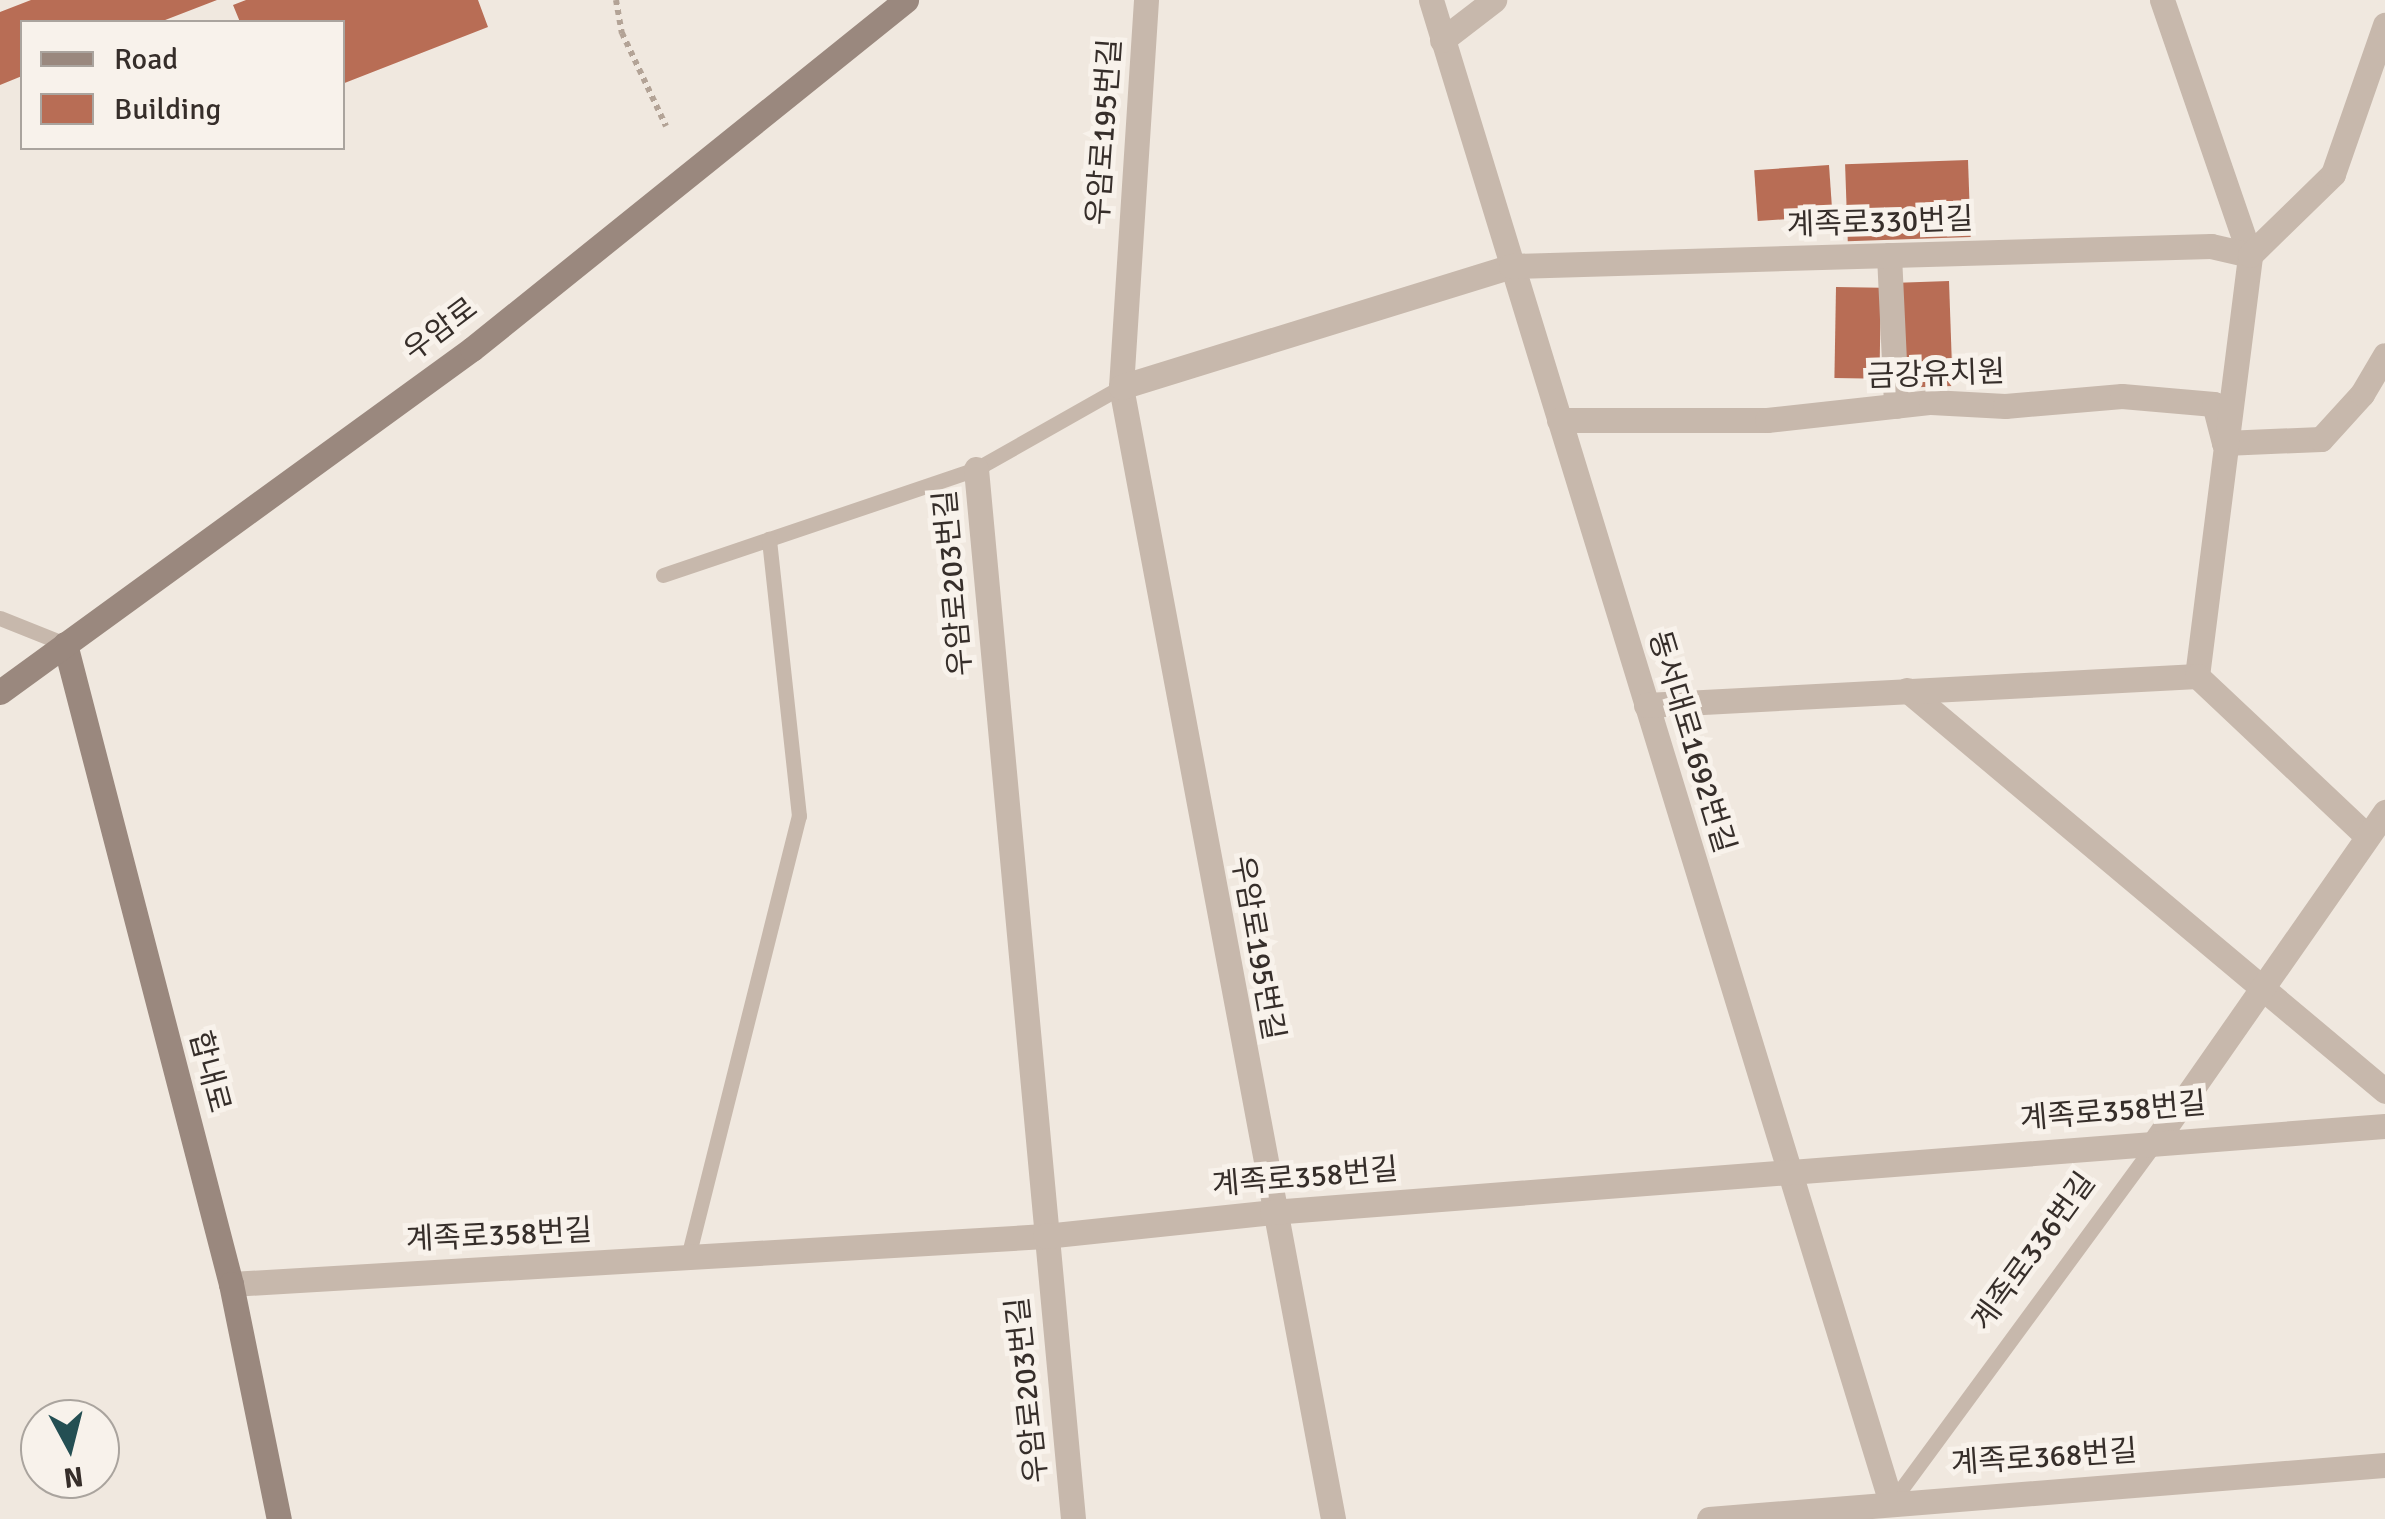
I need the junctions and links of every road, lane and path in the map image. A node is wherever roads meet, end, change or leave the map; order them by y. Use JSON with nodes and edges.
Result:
{"nodes":[{"id":1,"x":616,"y":0,"type":"edge"},
{"id":2,"x":906,"y":0,"type":"edge"},
{"id":3,"x":1146,"y":0,"type":"edge"},
{"id":4,"x":1432,"y":0,"type":"edge"},
{"id":5,"x":1494,"y":0,"type":"edge"},
{"id":6,"x":2162,"y":0,"type":"edge"},
{"id":7,"x":2385,"y":25,"type":"edge"},
{"id":8,"x":1442,"y":40,"type":"junction"},
{"id":9,"x":666,"y":126,"type":"dead end"},
{"id":10,"x":1888,"y":255,"type":"junction"},
{"id":11,"x":2250,"y":255,"type":"junction"},
{"id":12,"x":1511,"y":266,"type":"junction"},
{"id":13,"x":2385,"y":355,"type":"edge"},
{"id":14,"x":1122,"y":387,"type":"junction"},
{"id":15,"x":1896,"y":406,"type":"junction"},
{"id":16,"x":1559,"y":420,"type":"junction"},
{"id":17,"x":2224,"y":443,"type":"junction"},
{"id":18,"x":976,"y":469,"type":"junction"},
{"id":19,"x":769,"y":539,"type":"junction"},
{"id":20,"x":664,"y":575,"type":"dead end"},
{"id":21,"x":0,"y":618,"type":"edge"},
{"id":22,"x":65,"y":644,"type":"junction"},
{"id":23,"x":2197,"y":676,"type":"junction"},
{"id":24,"x":1907,"y":690,"type":"junction"},
{"id":25,"x":0,"y":692,"type":"edge"},
{"id":26,"x":1646,"y":705,"type":"junction"},
{"id":27,"x":2385,"y":812,"type":"edge"},
{"id":28,"x":2367,"y":836,"type":"junction"},
{"id":29,"x":2262,"y":990,"type":"junction"},
{"id":30,"x":2385,"y":1091,"type":"edge"},
{"id":31,"x":2385,"y":1126,"type":"edge"},
{"id":32,"x":2157,"y":1139,"type":"junction"},
{"id":33,"x":1790,"y":1173,"type":"junction"},
{"id":34,"x":1272,"y":1212,"type":"junction"},
{"id":35,"x":1045,"y":1236,"type":"junction"},
{"id":36,"x":688,"y":1257,"type":"junction"},
{"id":37,"x":231,"y":1284,"type":"junction"},
{"id":38,"x":2385,"y":1466,"type":"edge"},
{"id":39,"x":1891,"y":1502,"type":"junction"},
{"id":40,"x":279,"y":1519,"type":"edge"},
{"id":41,"x":1074,"y":1519,"type":"edge"},
{"id":42,"x":1333,"y":1519,"type":"edge"},
{"id":43,"x":1709,"y":1519,"type":"edge"}],
"edges":[{"from":1,"to":9,"type":"path"},
{"from":2,"to":22,"type":"main road","name":"우암로"},
{"from":3,"to":14,"type":"street","name":"우암로195번길"},
{"from":4,"to":8,"type":"street","name":"동서대로1692번길"},
{"from":5,"to":8,"type":"street"},
{"from":6,"to":11,"type":"street"},
{"from":7,"to":11,"type":"street"},
{"from":8,"to":12,"type":"street","name":"동서대로1692번길"},
{"from":10,"to":11,"type":"street","name":"계족로330번길"},
{"from":10,"to":12,"type":"street","name":"계족로330번길"},
{"from":10,"to":15,"type":"street"},
{"from":11,"to":17,"type":"street"},
{"from":12,"to":14,"type":"street"},
{"from":12,"to":16,"type":"street","name":"동서대로1692번길"},
{"from":13,"to":17,"type":"street"},
{"from":14,"to":18,"type":"lane"},
{"from":14,"to":34,"type":"street","name":"우암로195번길"},
{"from":15,"to":16,"type":"street","name":"금강유치원"},
{"from":15,"to":17,"type":"street","name":"금강유치원"},
{"from":16,"to":26,"type":"street","name":"동서대로1692번길"},
{"from":17,"to":23,"type":"street"},
{"from":18,"to":19,"type":"lane","name":"우암로203번길"},
{"from":18,"to":35,"type":"street","name":"우암로203번길"},
{"from":19,"to":20,"type":"lane"},
{"from":19,"to":36,"type":"lane"},
{"from":21,"to":22,"type":"lane"},
{"from":22,"to":25,"type":"main road","name":"우암로"},
{"from":22,"to":37,"type":"main road","name":"합내로"},
{"from":23,"to":24,"type":"street"},
{"from":23,"to":28,"type":"street"},
{"from":24,"to":26,"type":"street"},
{"from":24,"to":29,"type":"street"},
{"from":26,"to":33,"type":"street","name":"동서대로1692번길"},
{"from":27,"to":28,"type":"street","name":"계족로336번길"},
{"from":28,"to":29,"type":"street","name":"계족로336번길"},
{"from":29,"to":30,"type":"street"},
{"from":29,"to":32,"type":"street","name":"계족로336번길"},
{"from":31,"to":32,"type":"street","name":"계족로358번길"},
{"from":32,"to":33,"type":"street","name":"계족로358번길"},
{"from":32,"to":39,"type":"lane","name":"계족로336번길"},
{"from":33,"to":34,"type":"street","name":"계족로358번길"},
{"from":33,"to":39,"type":"street","name":"동서대로1692번길"},
{"from":34,"to":35,"type":"street","name":"계족로358번길"},
{"from":34,"to":42,"type":"street","name":"우암로195번길"},
{"from":35,"to":36,"type":"street","name":"계족로358번길"},
{"from":35,"to":41,"type":"street","name":"우암로203번길"},
{"from":36,"to":37,"type":"street","name":"계족로358번길"},
{"from":37,"to":40,"type":"main road","name":"합내로"},
{"from":38,"to":39,"type":"street","name":"계족로368번길"},
{"from":39,"to":43,"type":"street","name":"계족로368번길"}]}
